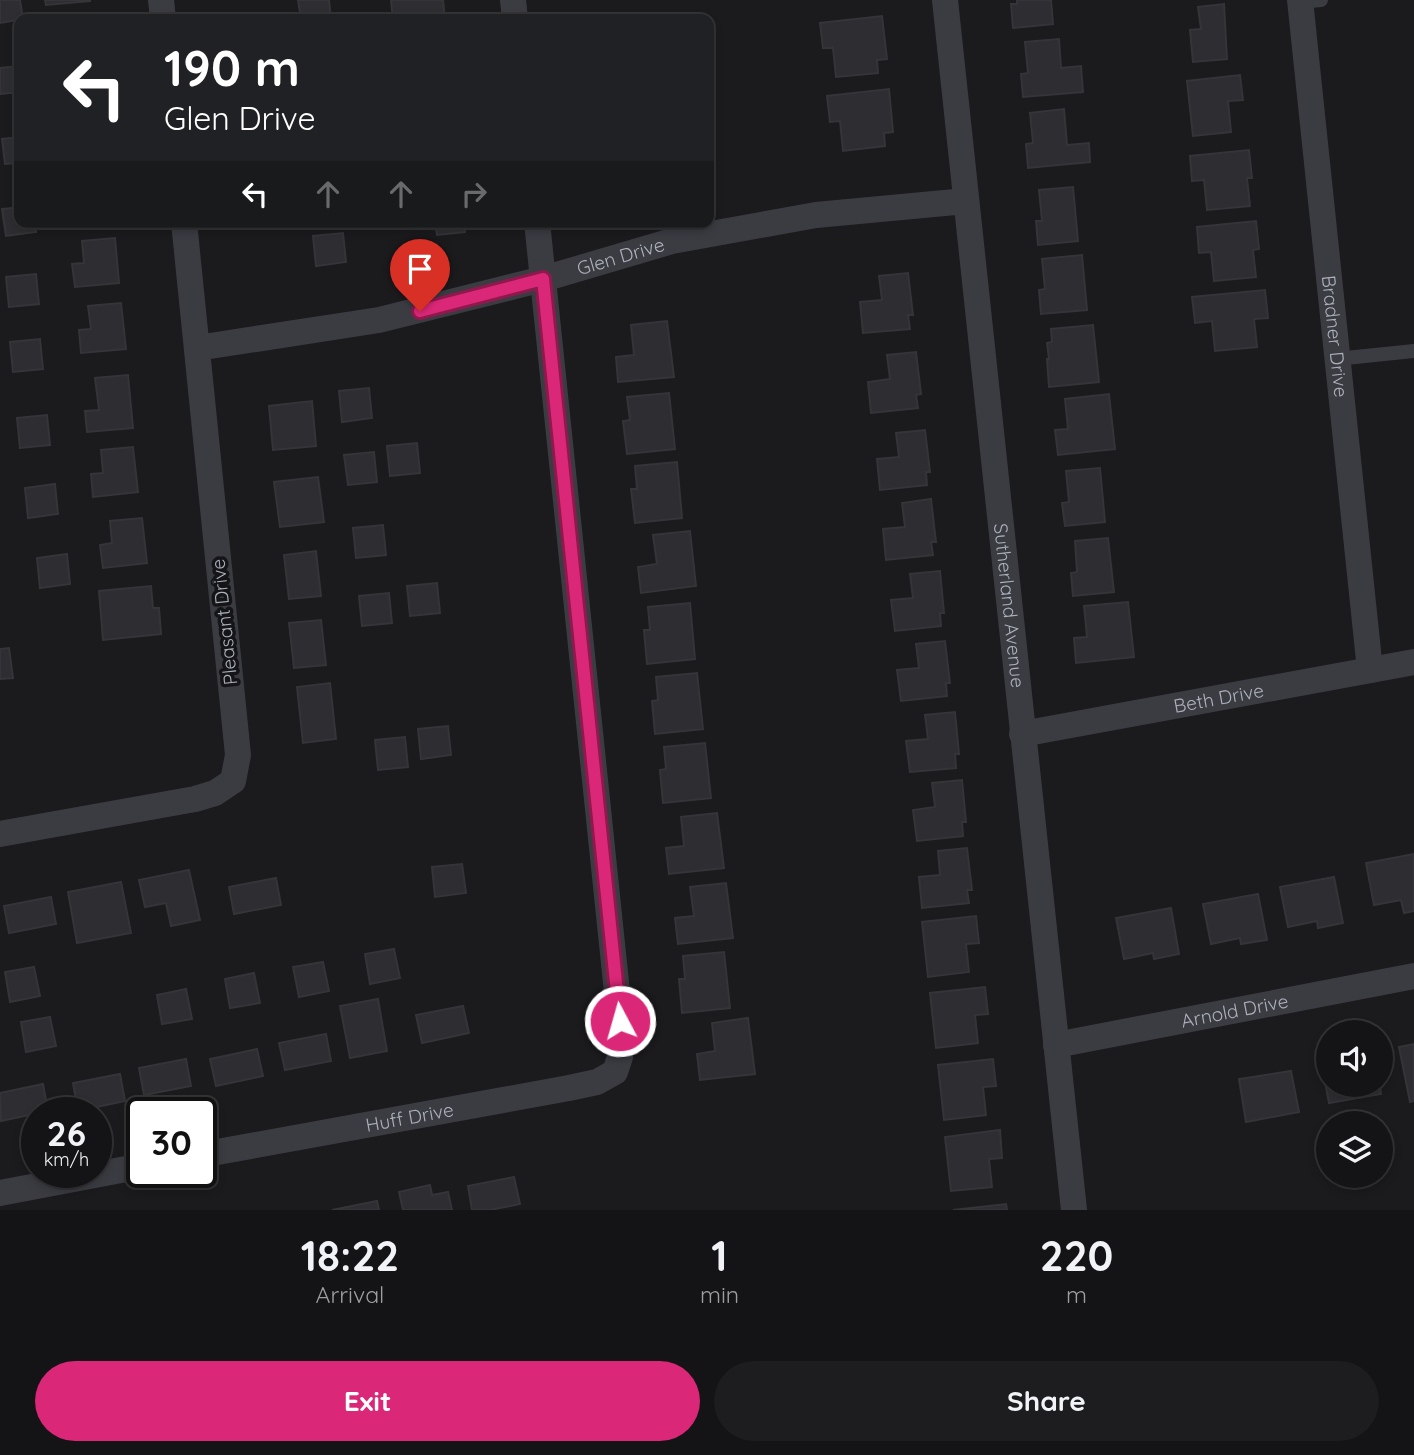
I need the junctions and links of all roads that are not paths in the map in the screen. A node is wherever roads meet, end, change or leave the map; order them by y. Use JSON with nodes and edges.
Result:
{"nodes":[{"id":1,"x":945,"y":0,"type":"edge"},
{"id":2,"x":1307,"y":1,"type":"edge"},
{"id":3,"x":966,"y":201,"type":"junction"},
{"id":4,"x":185,"y":228,"type":"edge"},
{"id":5,"x":538,"y":228,"type":"edge"},
{"id":6,"x":543,"y":279,"type":"junction"},
{"id":7,"x":197,"y":348,"type":"junction"},
{"id":8,"x":1414,"y":351,"type":"edge"},
{"id":9,"x":1336,"y":359,"type":"junction"},
{"id":10,"x":1414,"y":662,"type":"edge"},
{"id":11,"x":1370,"y":670,"type":"junction"},
{"id":12,"x":1022,"y":734,"type":"junction"},
{"id":13,"x":0,"y":834,"type":"edge"},
{"id":14,"x":1414,"y":976,"type":"edge"},
{"id":15,"x":1056,"y":1045,"type":"junction"},
{"id":16,"x":217,"y":1152,"type":"edge"},
{"id":17,"x":126,"y":1169,"type":"edge"},
{"id":18,"x":0,"y":1193,"type":"edge"},
{"id":19,"x":1074,"y":1210,"type":"edge"}],
"edges":[{"from":1,"to":3,"type":"street","name":"Sutherland Avenue"},
{"from":2,"to":9,"type":"street","name":"Bradner Drive"},
{"from":3,"to":6,"type":"street","name":"Glen Drive"},
{"from":3,"to":12,"type":"street","name":"Sutherland Avenue"},
{"from":4,"to":7,"type":"street","name":"Pleasant Drive"},
{"from":5,"to":6,"type":"street"},
{"from":6,"to":7,"type":"street","name":"Glen Drive"},
{"from":6,"to":16,"type":"street","name":"Huff Drive"},
{"from":7,"to":13,"type":"street","name":"Pleasant Drive"},
{"from":8,"to":9,"type":"lane"},
{"from":9,"to":11,"type":"street","name":"Bradner Drive"},
{"from":10,"to":11,"type":"street","name":"Beth Drive"},
{"from":11,"to":12,"type":"street","name":"Beth Drive"},
{"from":12,"to":15,"type":"street","name":"Sutherland Avenue"},
{"from":14,"to":15,"type":"street","name":"Arnold Drive"},
{"from":15,"to":19,"type":"street","name":"Sutherland Avenue"},
{"from":17,"to":18,"type":"street"}]}
